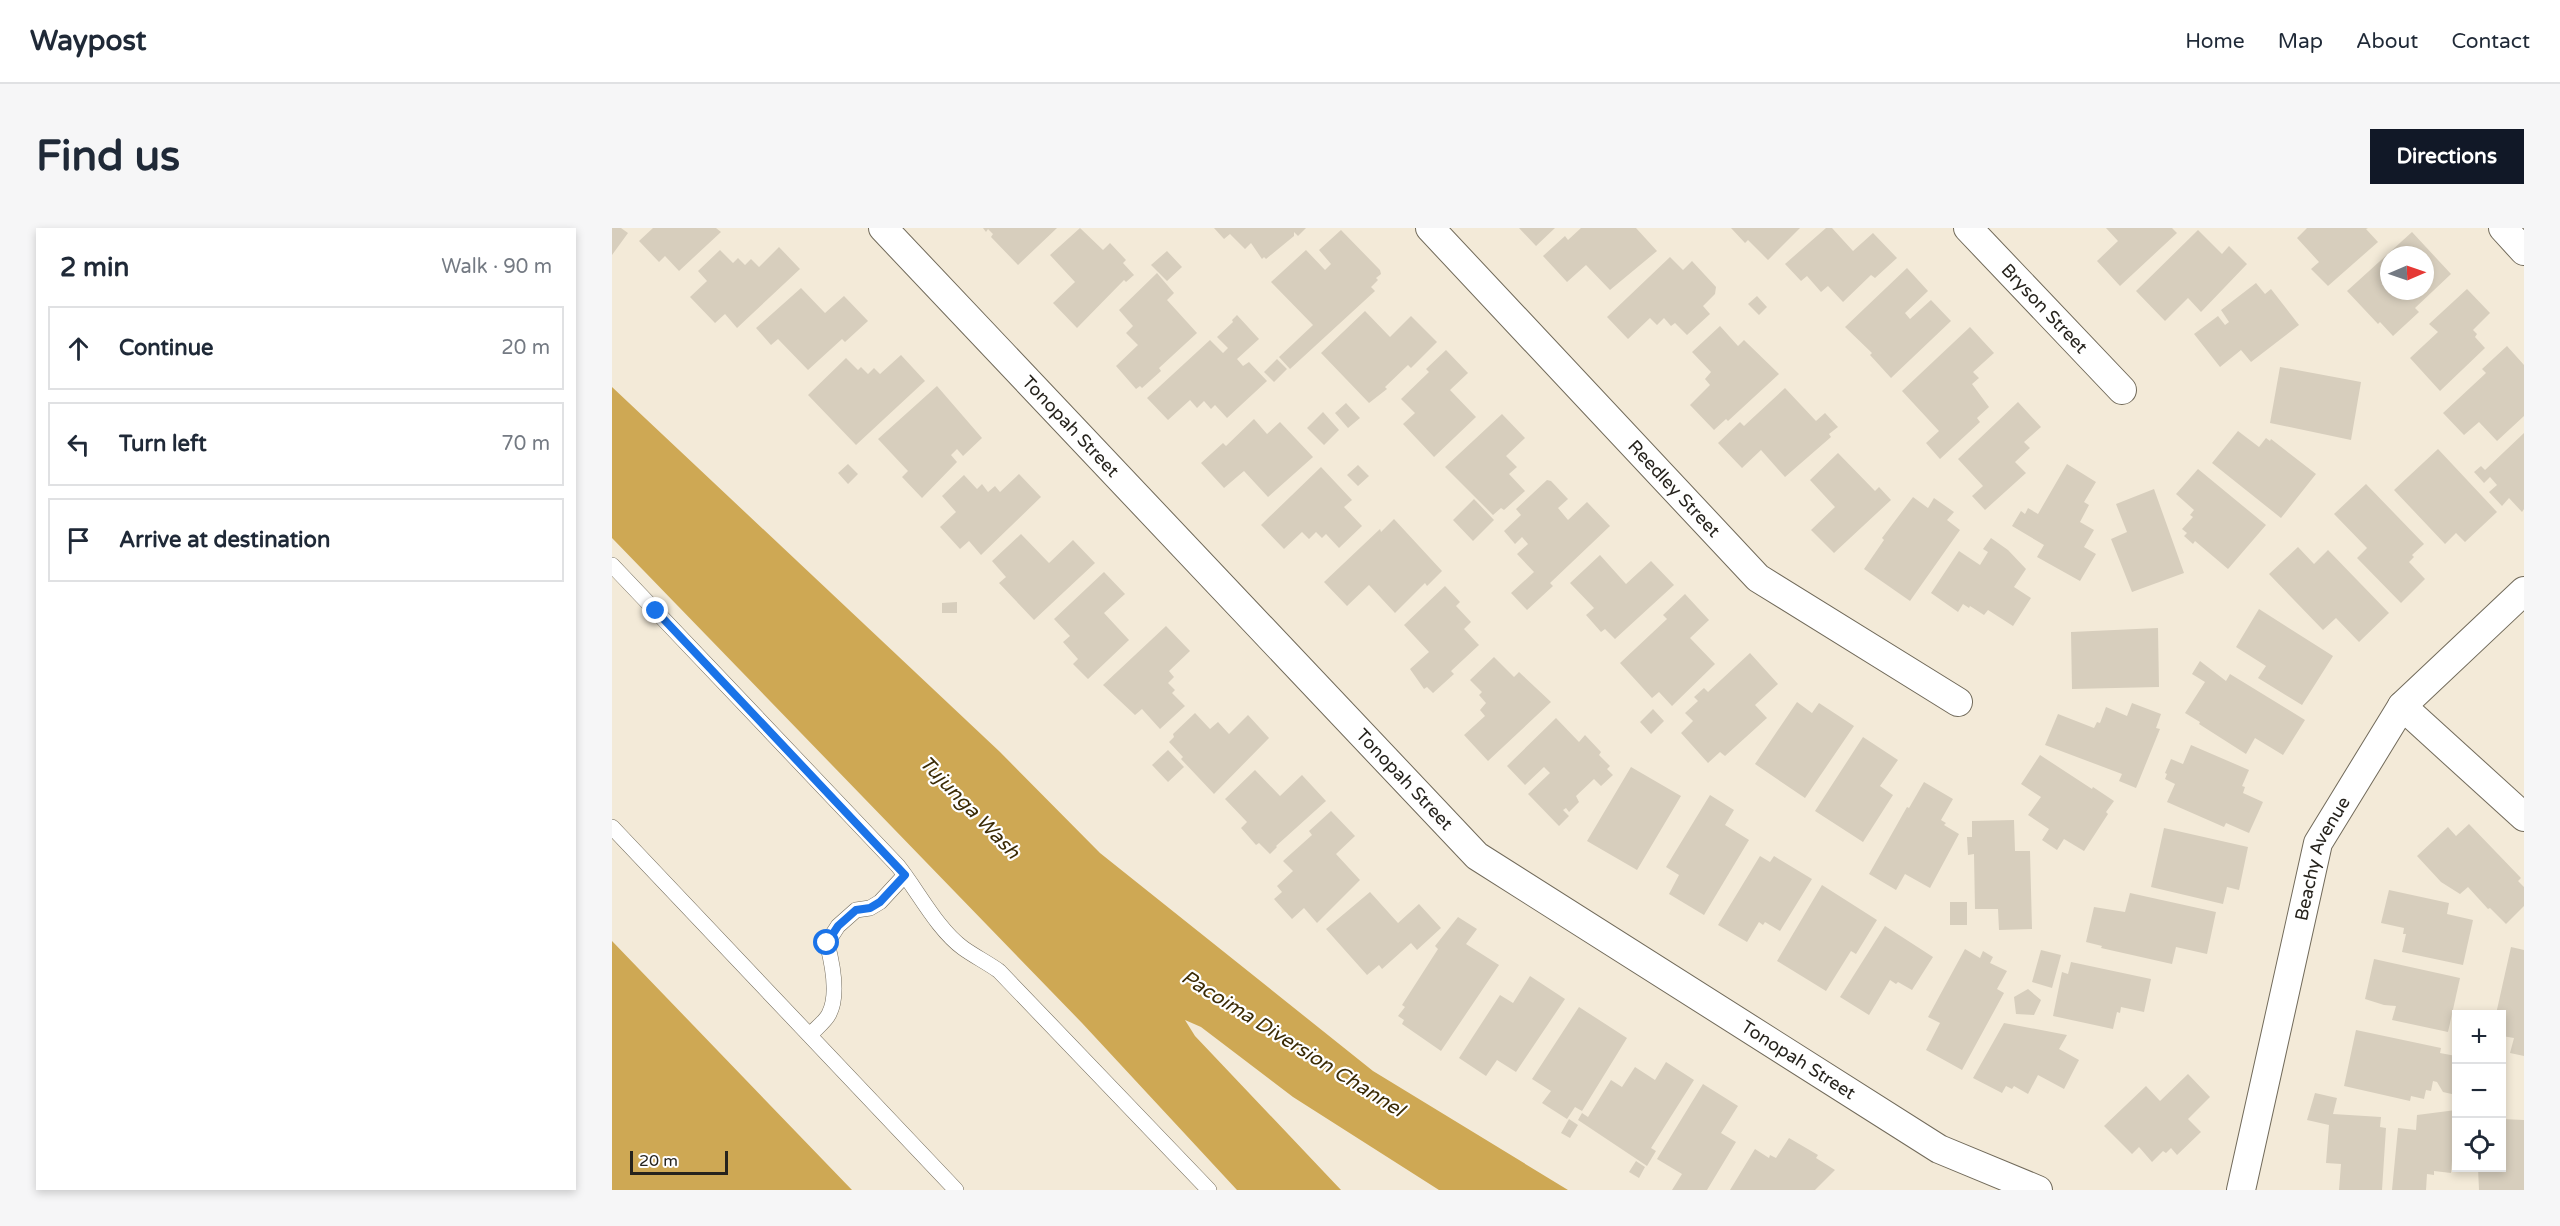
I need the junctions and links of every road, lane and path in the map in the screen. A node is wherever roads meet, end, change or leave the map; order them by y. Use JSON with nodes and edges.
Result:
{"nodes":[{"id":1,"x":883,"y":228,"type":"edge"},
{"id":2,"x":1430,"y":228,"type":"edge"},
{"id":3,"x":1968,"y":228,"type":"edge"},
{"id":4,"x":2503,"y":228,"type":"edge"},
{"id":5,"x":2524,"y":251,"type":"edge"},
{"id":6,"x":2122,"y":390,"type":"dead end"},
{"id":7,"x":612,"y":566,"type":"edge"},
{"id":8,"x":2524,"y":591,"type":"edge"},
{"id":9,"x":1958,"y":702,"type":"dead end"},
{"id":10,"x":2402,"y":706,"type":"junction"},
{"id":11,"x":2524,"y":817,"type":"edge"},
{"id":12,"x":612,"y":827,"type":"edge"},
{"id":13,"x":905,"y":875,"type":"junction"},
{"id":14,"x":810,"y":1035,"type":"junction"},
{"id":15,"x":956,"y":1190,"type":"edge"},
{"id":16,"x":1209,"y":1190,"type":"edge"},
{"id":17,"x":2038,"y":1190,"type":"edge"},
{"id":18,"x":2241,"y":1190,"type":"edge"}],
"edges":[{"from":1,"to":17,"type":"street","name":"Tonopah Street"},
{"from":2,"to":9,"type":"street","name":"Reedley Street"},
{"from":3,"to":6,"type":"street","name":"Bryson Street"},
{"from":4,"to":5,"type":"street"},
{"from":7,"to":13,"type":"lane"},
{"from":8,"to":10,"type":"street","name":"Beachy Avenue"},
{"from":10,"to":11,"type":"street"},
{"from":10,"to":18,"type":"street","name":"Beachy Avenue"},
{"from":12,"to":14,"type":"lane"},
{"from":13,"to":14,"type":"lane"},
{"from":13,"to":16,"type":"lane"},
{"from":14,"to":15,"type":"lane"}]}
